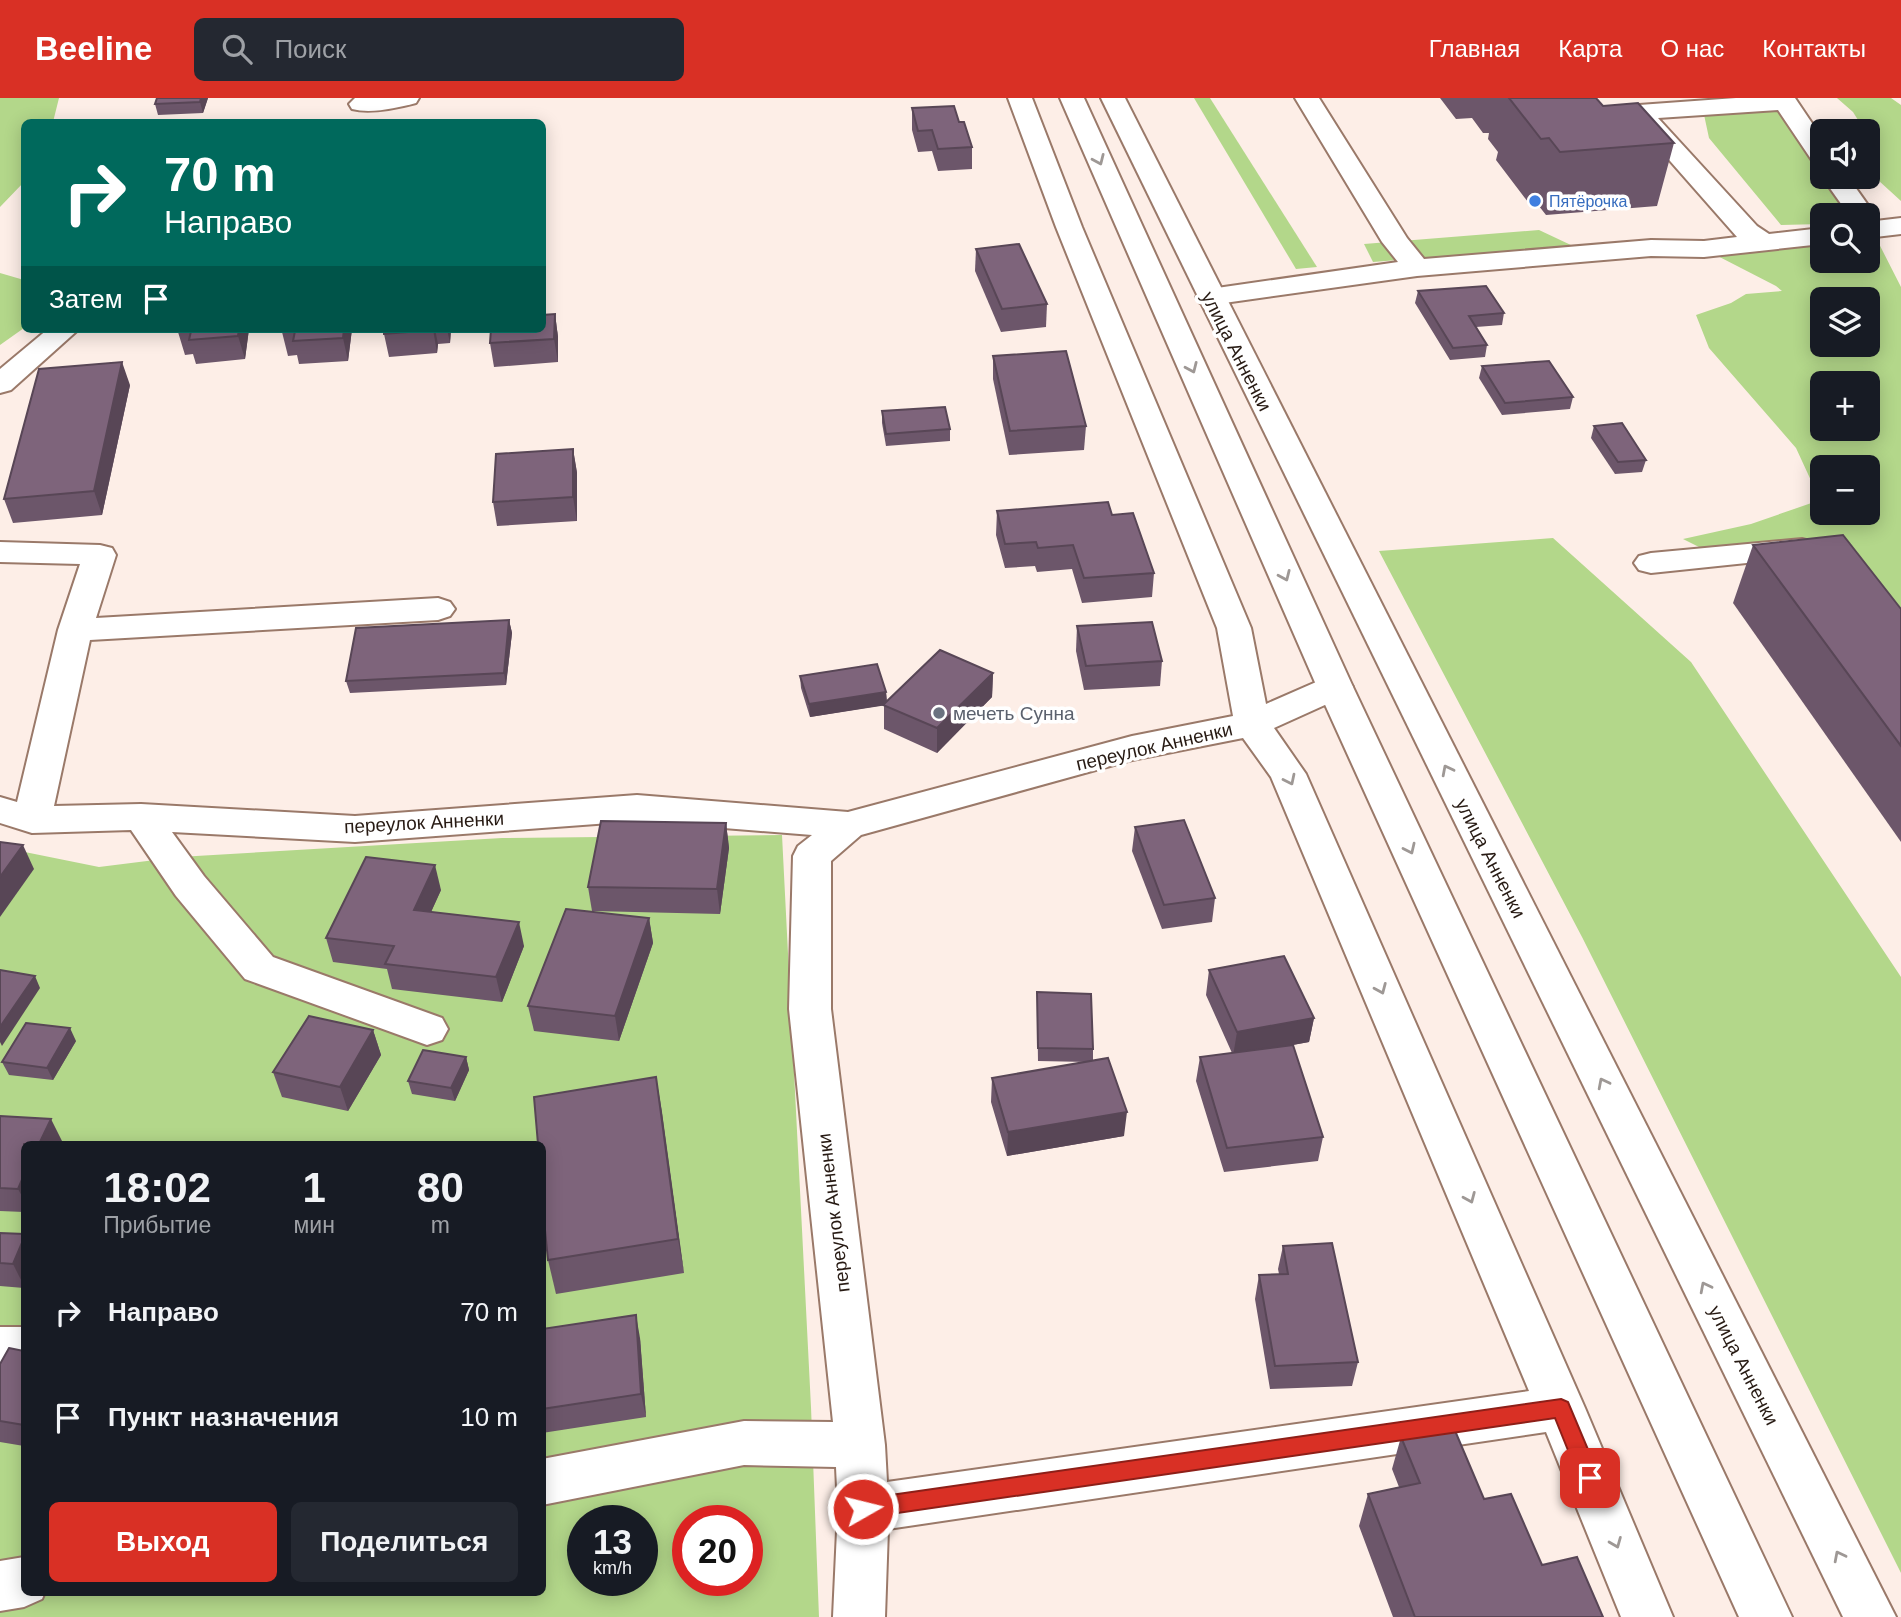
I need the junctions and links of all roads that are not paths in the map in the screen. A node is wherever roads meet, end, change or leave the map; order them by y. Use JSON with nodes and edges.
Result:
{"nodes":[{"id":1,"x":407,"y":98,"type":"edge"},
{"id":2,"x":1020,"y":98,"type":"edge"},
{"id":3,"x":1072,"y":98,"type":"edge"},
{"id":4,"x":1112,"y":98,"type":"edge"},
{"id":5,"x":1307,"y":98,"type":"edge"},
{"id":6,"x":360,"y":104,"type":"dead end"},
{"id":7,"x":1810,"y":139,"type":"edge"},
{"id":8,"x":1880,"y":225,"type":"edge"},
{"id":9,"x":1901,"y":226,"type":"edge"},
{"id":10,"x":1810,"y":237,"type":"edge"},
{"id":11,"x":1764,"y":242,"type":"junction"},
{"id":12,"x":1417,"y":268,"type":"junction"},
{"id":13,"x":1210,"y":297,"type":"junction"},
{"id":14,"x":60,"y":333,"type":"edge"},
{"id":15,"x":0,"y":384,"type":"edge"},
{"id":16,"x":1829,"y":547,"type":"edge"},
{"id":17,"x":0,"y":552,"type":"edge"},
{"id":18,"x":1651,"y":563,"type":"dead end"},
{"id":19,"x":438,"y":609,"type":"dead end"},
{"id":20,"x":75,"y":629,"type":"junction"},
{"id":21,"x":1335,"y":687,"type":"junction"},
{"id":22,"x":1252,"y":724,"type":"junction"},
{"id":23,"x":16,"y":815,"type":"edge"},
{"id":24,"x":141,"y":817,"type":"junction"},
{"id":25,"x":848,"y":825,"type":"junction"},
{"id":26,"x":427,"y":1029,"type":"dead end"},
{"id":27,"x":0,"y":1348,"type":"edge"},
{"id":28,"x":21,"y":1348,"type":"edge"},
{"id":29,"x":1561,"y":1408,"type":"junction"},
{"id":30,"x":860,"y":1445,"type":"junction"},
{"id":31,"x":546,"y":1481,"type":"edge"},
{"id":32,"x":863,"y":1509,"type":"junction"},
{"id":33,"x":21,"y":1583,"type":"edge"},
{"id":34,"x":0,"y":1586,"type":"edge"},
{"id":35,"x":859,"y":1617,"type":"edge"},
{"id":36,"x":1647,"y":1617,"type":"edge"},
{"id":37,"x":1766,"y":1617,"type":"edge"},
{"id":38,"x":1870,"y":1617,"type":"edge"}],
"edges":[{"from":1,"to":6,"type":"main road"},
{"from":2,"to":22,"type":"main road"},
{"from":3,"to":21,"type":"main road","one_way":true},
{"from":4,"to":13,"type":"main road","name":"улица Анненки"},
{"from":5,"to":12,"type":"main road"},
{"from":7,"to":11,"type":"main road"},
{"from":8,"to":9,"type":"main road"},
{"from":10,"to":11,"type":"main road"},
{"from":11,"to":12,"type":"main road"},
{"from":12,"to":13,"type":"main road"},
{"from":38,"to":13,"type":"main road","name":"улица Анненки","one_way":true},
{"from":14,"to":15,"type":"main road"},
{"from":16,"to":18,"type":"main road"},
{"from":17,"to":20,"type":"main road"},
{"from":19,"to":20,"type":"main road"},
{"from":20,"to":23,"type":"main road"},
{"from":21,"to":22,"type":"main road","name":"переулок Анненки"},
{"from":21,"to":37,"type":"main road","one_way":true},
{"from":22,"to":25,"type":"main road","name":"переулок Анненки"},
{"from":22,"to":29,"type":"main road","one_way":true},
{"from":23,"to":24,"type":"main road","name":"переулок Анненки"},
{"from":24,"to":25,"type":"main road","name":"переулок Анненки"},
{"from":24,"to":26,"type":"main road"},
{"from":25,"to":30,"type":"main road","name":"переулок Анненки"},
{"from":27,"to":28,"type":"main road"},
{"from":29,"to":32,"type":"main road"},
{"from":29,"to":36,"type":"main road","one_way":true},
{"from":30,"to":31,"type":"main road"},
{"from":30,"to":32,"type":"main road","name":"переулок Анненки"},
{"from":32,"to":35,"type":"main road","name":"переулок Анненки"},
{"from":33,"to":34,"type":"main road"}]}
